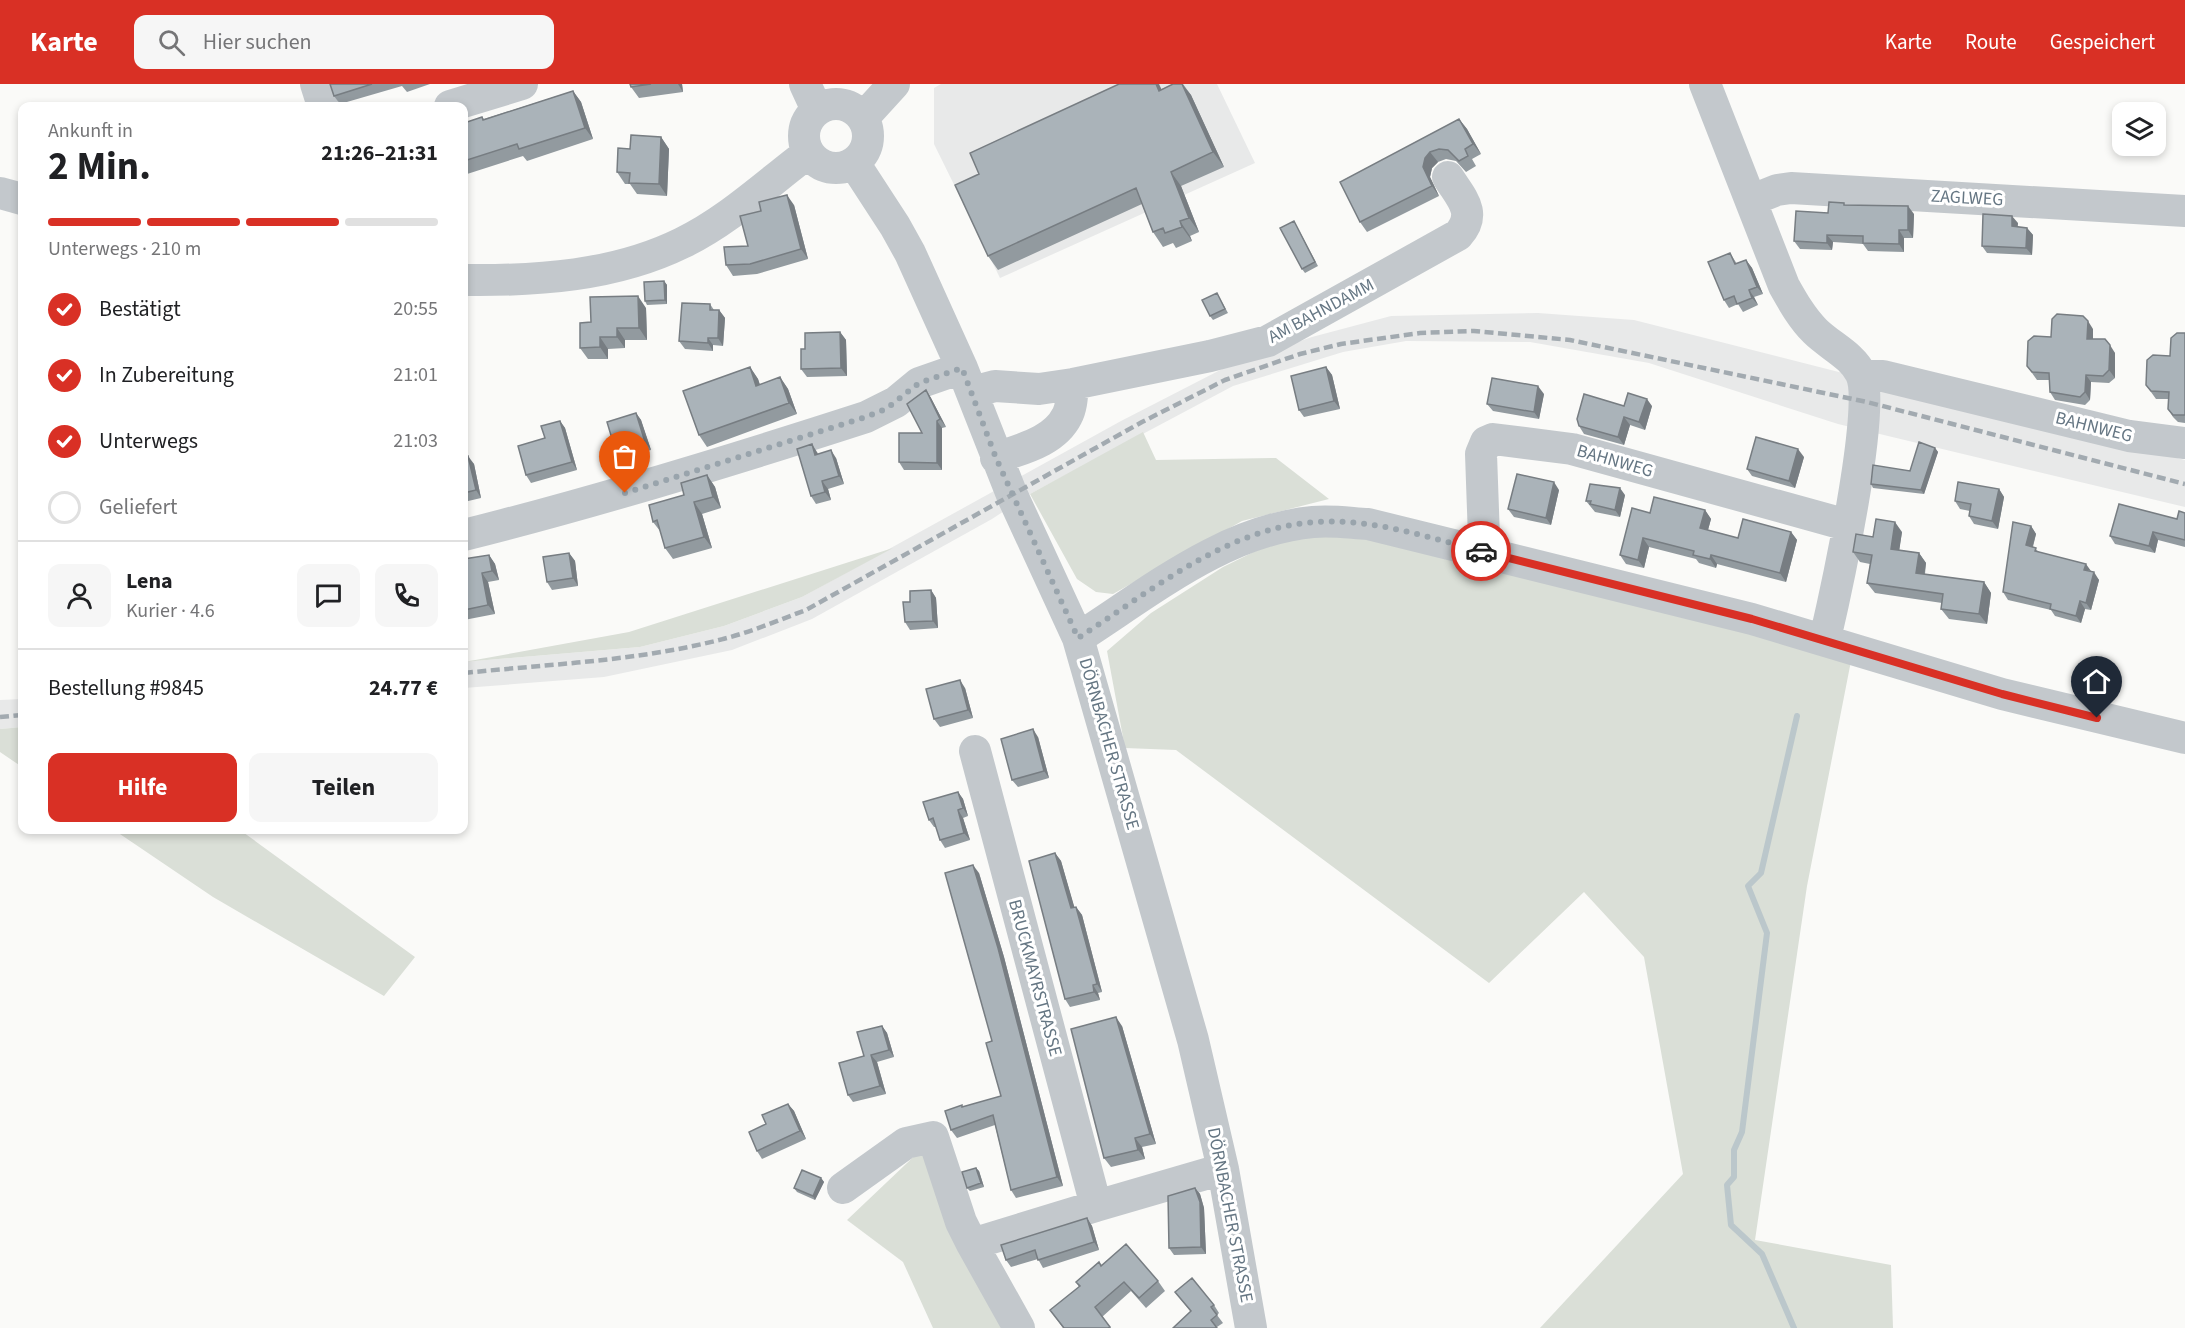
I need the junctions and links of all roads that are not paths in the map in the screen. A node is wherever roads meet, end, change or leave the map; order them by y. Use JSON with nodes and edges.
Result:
{"nodes":[{"id":1,"x":316,"y":84,"type":"edge"},
{"id":2,"x":522,"y":84,"type":"edge"},
{"id":3,"x":894,"y":84,"type":"edge"},
{"id":4,"x":1705,"y":84,"type":"edge"},
{"id":5,"x":811,"y":97,"type":"edge"},
{"id":6,"x":322,"y":102,"type":"edge"},
{"id":7,"x":463,"y":102,"type":"edge"},
{"id":8,"x":863,"y":118,"type":"junction"},
{"id":9,"x":808,"y":153,"type":"junction"},
{"id":10,"x":854,"y":163,"type":"junction"},
{"id":11,"x":1448,"y":177,"type":"dead end"},
{"id":12,"x":0,"y":194,"type":"edge"},
{"id":13,"x":18,"y":198,"type":"edge"},
{"id":14,"x":1752,"y":200,"type":"junction"},
{"id":15,"x":2185,"y":211,"type":"edge"},
{"id":16,"x":468,"y":280,"type":"edge"},
{"id":17,"x":1863,"y":376,"type":"junction"},
{"id":18,"x":967,"y":380,"type":"junction"},
{"id":19,"x":1073,"y":384,"type":"junction"},
{"id":20,"x":2185,"y":443,"type":"edge"},
{"id":21,"x":996,"y":458,"type":"junction"},
{"id":22,"x":1847,"y":525,"type":"junction"},
{"id":23,"x":468,"y":534,"type":"edge"},
{"id":24,"x":1481,"y":551,"type":"junction"},
{"id":25,"x":1078,"y":638,"type":"junction"},
{"id":26,"x":1824,"y":639,"type":"junction"},
{"id":27,"x":2185,"y":738,"type":"edge"},
{"id":28,"x":975,"y":751,"type":"dead end"},
{"id":29,"x":1223,"y":1169,"type":"junction"},
{"id":30,"x":843,"y":1188,"type":"dead end"},
{"id":31,"x":1096,"y":1206,"type":"junction"},
{"id":32,"x":972,"y":1244,"type":"junction"},
{"id":33,"x":1019,"y":1328,"type":"edge"},
{"id":34,"x":1251,"y":1328,"type":"edge"}],
"edges":[{"from":1,"to":6,"type":"street"},
{"from":2,"to":7,"type":"street"},
{"from":3,"to":8,"type":"street"},
{"from":4,"to":14,"type":"street"},
{"from":5,"to":8,"type":"street"},
{"from":5,"to":9,"type":"street"},
{"from":8,"to":10,"type":"street"},
{"from":9,"to":10,"type":"street"},
{"from":9,"to":16,"type":"street"},
{"from":10,"to":18,"type":"street","name":"DÖRNBACHER STRASSE"},
{"from":11,"to":19,"type":"street","name":"AM BAHNDAMM"},
{"from":12,"to":13,"type":"street"},
{"from":14,"to":15,"type":"street","name":"ZAGLWEG"},
{"from":14,"to":17,"type":"street"},
{"from":17,"to":20,"type":"street","name":"BAHNWEG"},
{"from":17,"to":22,"type":"street"},
{"from":18,"to":19,"type":"street","name":"AM BAHNDAMM"},
{"from":18,"to":21,"type":"street","name":"DÖRNBACHER STRASSE"},
{"from":18,"to":23,"type":"street","name":"AM BAHNDAMM"},
{"from":19,"to":21,"type":"street"},
{"from":21,"to":25,"type":"street","name":"DÖRNBACHER STRASSE"},
{"from":22,"to":24,"type":"street","name":"BAHNWEG"},
{"from":22,"to":26,"type":"street"},
{"from":24,"to":25,"type":"street"},
{"from":24,"to":26,"type":"street"},
{"from":25,"to":29,"type":"street","name":"DÖRNBACHER STRASSE"},
{"from":26,"to":27,"type":"street"},
{"from":28,"to":31,"type":"street","name":"BRUCKMAYRSTRASSE"},
{"from":29,"to":31,"type":"street"},
{"from":29,"to":34,"type":"street","name":"DÖRNBACHER STRASSE"},
{"from":30,"to":32,"type":"street"},
{"from":31,"to":32,"type":"street"},
{"from":32,"to":33,"type":"street"}]}
